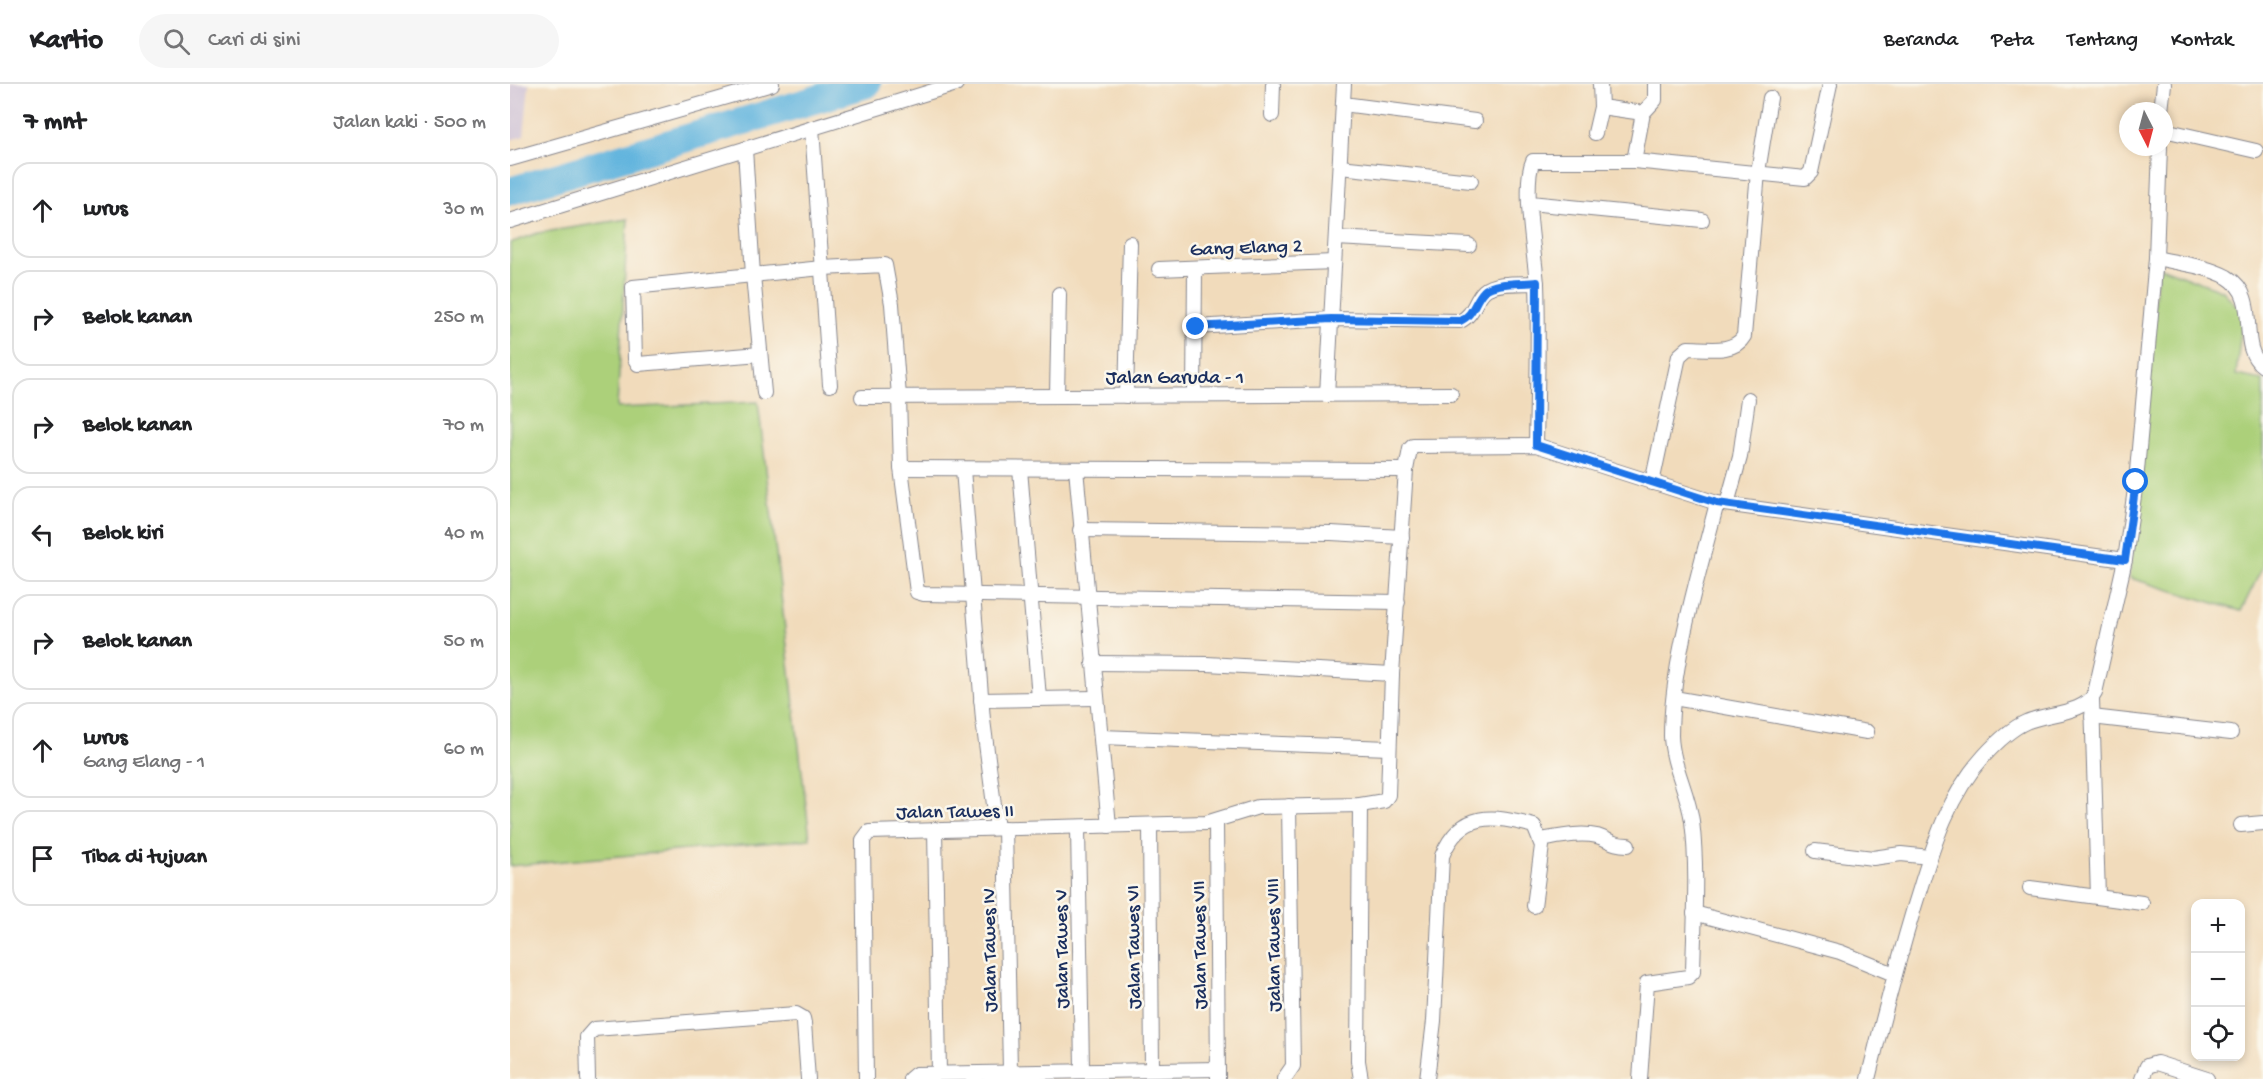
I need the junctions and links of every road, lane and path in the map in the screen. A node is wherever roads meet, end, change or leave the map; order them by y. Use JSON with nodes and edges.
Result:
{"nodes":[{"id":1,"x":772,"y":84,"type":"edge"},
{"id":2,"x":956,"y":84,"type":"edge"},
{"id":3,"x":1273,"y":84,"type":"edge"},
{"id":4,"x":1344,"y":84,"type":"edge"},
{"id":5,"x":1600,"y":84,"type":"edge"},
{"id":6,"x":1655,"y":84,"type":"edge"},
{"id":7,"x":1830,"y":84,"type":"edge"},
{"id":8,"x":2164,"y":84,"type":"edge"},
{"id":9,"x":1770,"y":98,"type":"dead end"},
{"id":10,"x":2162,"y":102,"type":"edge"},
{"id":11,"x":1343,"y":104,"type":"junction"},
{"id":12,"x":1601,"y":107,"type":"junction"},
{"id":13,"x":1643,"y":113,"type":"junction"},
{"id":14,"x":1272,"y":115,"type":"dead end"},
{"id":15,"x":1475,"y":121,"type":"dead end"},
{"id":16,"x":812,"y":128,"type":"junction"},
{"id":17,"x":2173,"y":132,"type":"edge"},
{"id":18,"x":1595,"y":133,"type":"dead end"},
{"id":19,"x":745,"y":149,"type":"junction"},
{"id":20,"x":2256,"y":151,"type":"dead end"},
{"id":21,"x":2160,"y":156,"type":"edge"},
{"id":22,"x":510,"y":159,"type":"edge"},
{"id":23,"x":1634,"y":161,"type":"junction"},
{"id":24,"x":1340,"y":167,"type":"junction"},
{"id":25,"x":1758,"y":172,"type":"junction"},
{"id":26,"x":1471,"y":181,"type":"dead end"},
{"id":27,"x":1530,"y":203,"type":"junction"},
{"id":28,"x":1702,"y":220,"type":"dead end"},
{"id":29,"x":510,"y":221,"type":"edge"},
{"id":30,"x":1336,"y":238,"type":"junction"},
{"id":31,"x":1130,"y":243,"type":"dead end"},
{"id":32,"x":1469,"y":245,"type":"dead end"},
{"id":33,"x":2156,"y":258,"type":"junction"},
{"id":34,"x":1334,"y":262,"type":"junction"},
{"id":35,"x":822,"y":268,"type":"junction"},
{"id":36,"x":1196,"y":268,"type":"junction"},
{"id":37,"x":1159,"y":269,"type":"dead end"},
{"id":38,"x":753,"y":275,"type":"junction"},
{"id":39,"x":1537,"y":282,"type":"junction"},
{"id":40,"x":1059,"y":294,"type":"dead end"},
{"id":41,"x":1331,"y":319,"type":"junction"},
{"id":42,"x":1196,"y":327,"type":"junction"},
{"id":43,"x":760,"y":354,"type":"junction"},
{"id":44,"x":2263,"y":366,"type":"edge"},
{"id":45,"x":830,"y":385,"type":"dead end"},
{"id":46,"x":764,"y":393,"type":"dead end"},
{"id":47,"x":1451,"y":394,"type":"dead end"},
{"id":48,"x":1057,"y":395,"type":"junction"},
{"id":49,"x":1194,"y":395,"type":"junction"},
{"id":50,"x":1327,"y":395,"type":"junction"},
{"id":51,"x":1126,"y":396,"type":"junction"},
{"id":52,"x":862,"y":397,"type":"dead end"},
{"id":53,"x":899,"y":397,"type":"junction"},
{"id":54,"x":1748,"y":399,"type":"dead end"},
{"id":55,"x":1536,"y":445,"type":"junction"},
{"id":56,"x":901,"y":468,"type":"junction"},
{"id":57,"x":963,"y":469,"type":"junction"},
{"id":58,"x":1020,"y":469,"type":"junction"},
{"id":59,"x":1076,"y":469,"type":"junction"},
{"id":60,"x":1406,"y":470,"type":"junction"},
{"id":61,"x":1652,"y":483,"type":"junction"},
{"id":62,"x":1722,"y":503,"type":"junction"},
{"id":63,"x":1080,"y":530,"type":"junction"},
{"id":64,"x":1402,"y":537,"type":"junction"},
{"id":65,"x":2125,"y":560,"type":"junction"},
{"id":66,"x":972,"y":595,"type":"junction"},
{"id":67,"x":1029,"y":596,"type":"junction"},
{"id":68,"x":1086,"y":597,"type":"junction"},
{"id":69,"x":1398,"y":602,"type":"junction"},
{"id":70,"x":1093,"y":663,"type":"junction"},
{"id":71,"x":1392,"y":674,"type":"junction"},
{"id":72,"x":1039,"y":698,"type":"junction"},
{"id":73,"x":1095,"y":698,"type":"junction"},
{"id":74,"x":1674,"y":698,"type":"junction"},
{"id":75,"x":981,"y":700,"type":"junction"},
{"id":76,"x":2092,"y":700,"type":"junction"},
{"id":77,"x":2092,"y":717,"type":"junction"},
{"id":78,"x":1867,"y":732,"type":"dead end"},
{"id":79,"x":2231,"y":733,"type":"dead end"},
{"id":80,"x":1101,"y":737,"type":"junction"},
{"id":81,"x":1389,"y":748,"type":"junction"},
{"id":82,"x":1360,"y":805,"type":"junction"},
{"id":83,"x":1289,"y":806,"type":"junction"},
{"id":84,"x":1216,"y":821,"type":"junction"},
{"id":85,"x":2263,"y":824,"type":"edge"},
{"id":86,"x":1150,"y":825,"type":"junction"},
{"id":87,"x":2241,"y":825,"type":"dead end"},
{"id":88,"x":1109,"y":826,"type":"junction"},
{"id":89,"x":1001,"y":828,"type":"junction"},
{"id":90,"x":1078,"y":828,"type":"junction"},
{"id":91,"x":935,"y":829,"type":"junction"},
{"id":92,"x":1540,"y":840,"type":"junction"},
{"id":93,"x":1628,"y":845,"type":"dead end"},
{"id":94,"x":1815,"y":851,"type":"dead end"},
{"id":95,"x":1930,"y":857,"type":"junction"},
{"id":96,"x":2030,"y":888,"type":"dead end"},
{"id":97,"x":2098,"y":897,"type":"junction"},
{"id":98,"x":2142,"y":903,"type":"dead end"},
{"id":99,"x":1534,"y":906,"type":"dead end"},
{"id":100,"x":1694,"y":914,"type":"junction"},
{"id":101,"x":1894,"y":974,"type":"junction"},
{"id":102,"x":1152,"y":1069,"type":"junction"},
{"id":103,"x":1010,"y":1070,"type":"junction"},
{"id":104,"x":1082,"y":1070,"type":"junction"},
{"id":105,"x":939,"y":1073,"type":"junction"},
{"id":106,"x":1218,"y":1074,"type":"edge"},
{"id":107,"x":588,"y":1079,"type":"edge"},
{"id":108,"x":808,"y":1079,"type":"edge"},
{"id":109,"x":866,"y":1079,"type":"edge"},
{"id":110,"x":910,"y":1079,"type":"edge"},
{"id":111,"x":1284,"y":1079,"type":"edge"},
{"id":112,"x":1361,"y":1079,"type":"edge"},
{"id":113,"x":1427,"y":1079,"type":"edge"},
{"id":114,"x":1640,"y":1079,"type":"edge"},
{"id":115,"x":1868,"y":1079,"type":"edge"},
{"id":116,"x":2142,"y":1079,"type":"edge"},
{"id":117,"x":2206,"y":1079,"type":"edge"}],
"edges":[{"from":1,"to":22,"type":"street"},
{"from":2,"to":16,"type":"street"},
{"from":3,"to":14,"type":"street"},
{"from":4,"to":11,"type":"street"},
{"from":5,"to":12,"type":"street"},
{"from":6,"to":13,"type":"street"},
{"from":7,"to":25,"type":"street"},
{"from":8,"to":10,"type":"street"},
{"from":9,"to":25,"type":"street"},
{"from":11,"to":15,"type":"street"},
{"from":11,"to":24,"type":"street"},
{"from":12,"to":13,"type":"street"},
{"from":12,"to":18,"type":"street"},
{"from":13,"to":23,"type":"street"},
{"from":16,"to":19,"type":"street"},
{"from":16,"to":35,"type":"street"},
{"from":17,"to":20,"type":"street"},
{"from":19,"to":29,"type":"street"},
{"from":19,"to":38,"type":"street"},
{"from":21,"to":33,"type":"street"},
{"from":23,"to":25,"type":"street"},
{"from":23,"to":27,"type":"street"},
{"from":24,"to":26,"type":"street"},
{"from":24,"to":30,"type":"street"},
{"from":25,"to":61,"type":"street"},
{"from":27,"to":28,"type":"street"},
{"from":27,"to":39,"type":"street"},
{"from":30,"to":32,"type":"street"},
{"from":30,"to":34,"type":"street"},
{"from":31,"to":51,"type":"street"},
{"from":33,"to":44,"type":"street"},
{"from":33,"to":65,"type":"street"},
{"from":34,"to":36,"type":"street","name":"Gang Elang 2"},
{"from":34,"to":41,"type":"street"},
{"from":35,"to":38,"type":"street"},
{"from":35,"to":45,"type":"street"},
{"from":35,"to":53,"type":"street"},
{"from":36,"to":37,"type":"street","name":"Gang Elang 2"},
{"from":36,"to":42,"type":"street"},
{"from":38,"to":43,"type":"street"},
{"from":38,"to":43,"type":"street"},
{"from":39,"to":41,"type":"street"},
{"from":39,"to":55,"type":"street"},
{"from":40,"to":48,"type":"street"},
{"from":41,"to":42,"type":"street"},
{"from":41,"to":50,"type":"street"},
{"from":42,"to":49,"type":"street"},
{"from":43,"to":46,"type":"street"},
{"from":47,"to":50,"type":"street","name":"Jalan Garuda - 1"},
{"from":48,"to":51,"type":"street","name":"Jalan Garuda - 1"},
{"from":48,"to":53,"type":"street","name":"Jalan Garuda - 1"},
{"from":49,"to":50,"type":"street","name":"Jalan Garuda - 1"},
{"from":49,"to":51,"type":"street","name":"Jalan Garuda - 1"},
{"from":52,"to":53,"type":"street","name":"Jalan Garuda - 1"},
{"from":53,"to":56,"type":"street"},
{"from":54,"to":62,"type":"street"},
{"from":55,"to":60,"type":"street"},
{"from":55,"to":61,"type":"street"},
{"from":56,"to":57,"type":"street"},
{"from":56,"to":66,"type":"street"},
{"from":57,"to":58,"type":"street"},
{"from":57,"to":66,"type":"street","name":"Jalan Tawes IV"},
{"from":58,"to":59,"type":"street"},
{"from":58,"to":67,"type":"street"},
{"from":59,"to":60,"type":"street"},
{"from":59,"to":63,"type":"street"},
{"from":60,"to":64,"type":"street","name":"Jalan Tawes II"},
{"from":61,"to":62,"type":"street"},
{"from":62,"to":65,"type":"street"},
{"from":62,"to":74,"type":"street"},
{"from":63,"to":64,"type":"street"},
{"from":63,"to":68,"type":"street"},
{"from":64,"to":69,"type":"street","name":"Jalan Tawes II"},
{"from":65,"to":76,"type":"street"},
{"from":66,"to":67,"type":"street"},
{"from":66,"to":75,"type":"street","name":"Jalan Tawes IV"},
{"from":67,"to":68,"type":"street"},
{"from":67,"to":72,"type":"street"},
{"from":68,"to":69,"type":"street"},
{"from":68,"to":70,"type":"street"},
{"from":69,"to":71,"type":"street","name":"Jalan Tawes II"},
{"from":70,"to":71,"type":"street"},
{"from":70,"to":73,"type":"street"},
{"from":71,"to":81,"type":"street","name":"Jalan Tawes II"},
{"from":72,"to":73,"type":"street"},
{"from":72,"to":75,"type":"street"},
{"from":73,"to":80,"type":"street"},
{"from":74,"to":78,"type":"street"},
{"from":74,"to":100,"type":"street"},
{"from":75,"to":89,"type":"street","name":"Jalan Tawes IV"},
{"from":76,"to":77,"type":"street"},
{"from":76,"to":95,"type":"street"},
{"from":77,"to":79,"type":"street"},
{"from":77,"to":97,"type":"street"},
{"from":80,"to":81,"type":"street"},
{"from":80,"to":88,"type":"street"},
{"from":81,"to":82,"type":"street","name":"Jalan Tawes II"},
{"from":82,"to":83,"type":"street","name":"Jalan Tawes II"},
{"from":82,"to":112,"type":"street"},
{"from":83,"to":84,"type":"street","name":"Jalan Tawes II"},
{"from":83,"to":111,"type":"street","name":"Jalan Tawes VIII"},
{"from":84,"to":86,"type":"street","name":"Jalan Tawes II"},
{"from":84,"to":106,"type":"street","name":"Jalan Tawes VII"},
{"from":85,"to":87,"type":"street"},
{"from":86,"to":88,"type":"street","name":"Jalan Tawes II"},
{"from":86,"to":102,"type":"street","name":"Jalan Tawes VI"},
{"from":88,"to":90,"type":"street","name":"Jalan Tawes II"},
{"from":89,"to":90,"type":"street","name":"Jalan Tawes II"},
{"from":89,"to":91,"type":"street","name":"Jalan Tawes II"},
{"from":89,"to":103,"type":"street","name":"Jalan Tawes IV"},
{"from":90,"to":104,"type":"street","name":"Jalan Tawes V"},
{"from":91,"to":105,"type":"street"},
{"from":91,"to":109,"type":"street","name":"Jalan Tawes II"},
{"from":92,"to":93,"type":"street"},
{"from":92,"to":99,"type":"street"},
{"from":92,"to":113,"type":"street"},
{"from":94,"to":95,"type":"street"},
{"from":95,"to":101,"type":"street"},
{"from":96,"to":97,"type":"street"},
{"from":97,"to":98,"type":"street"},
{"from":100,"to":101,"type":"street"},
{"from":100,"to":114,"type":"street"},
{"from":101,"to":115,"type":"street"},
{"from":102,"to":104,"type":"street"},
{"from":102,"to":106,"type":"street"},
{"from":103,"to":104,"type":"street"},
{"from":103,"to":105,"type":"street"},
{"from":105,"to":110,"type":"street"},
{"from":107,"to":108,"type":"street"},
{"from":116,"to":117,"type":"street"}]}
